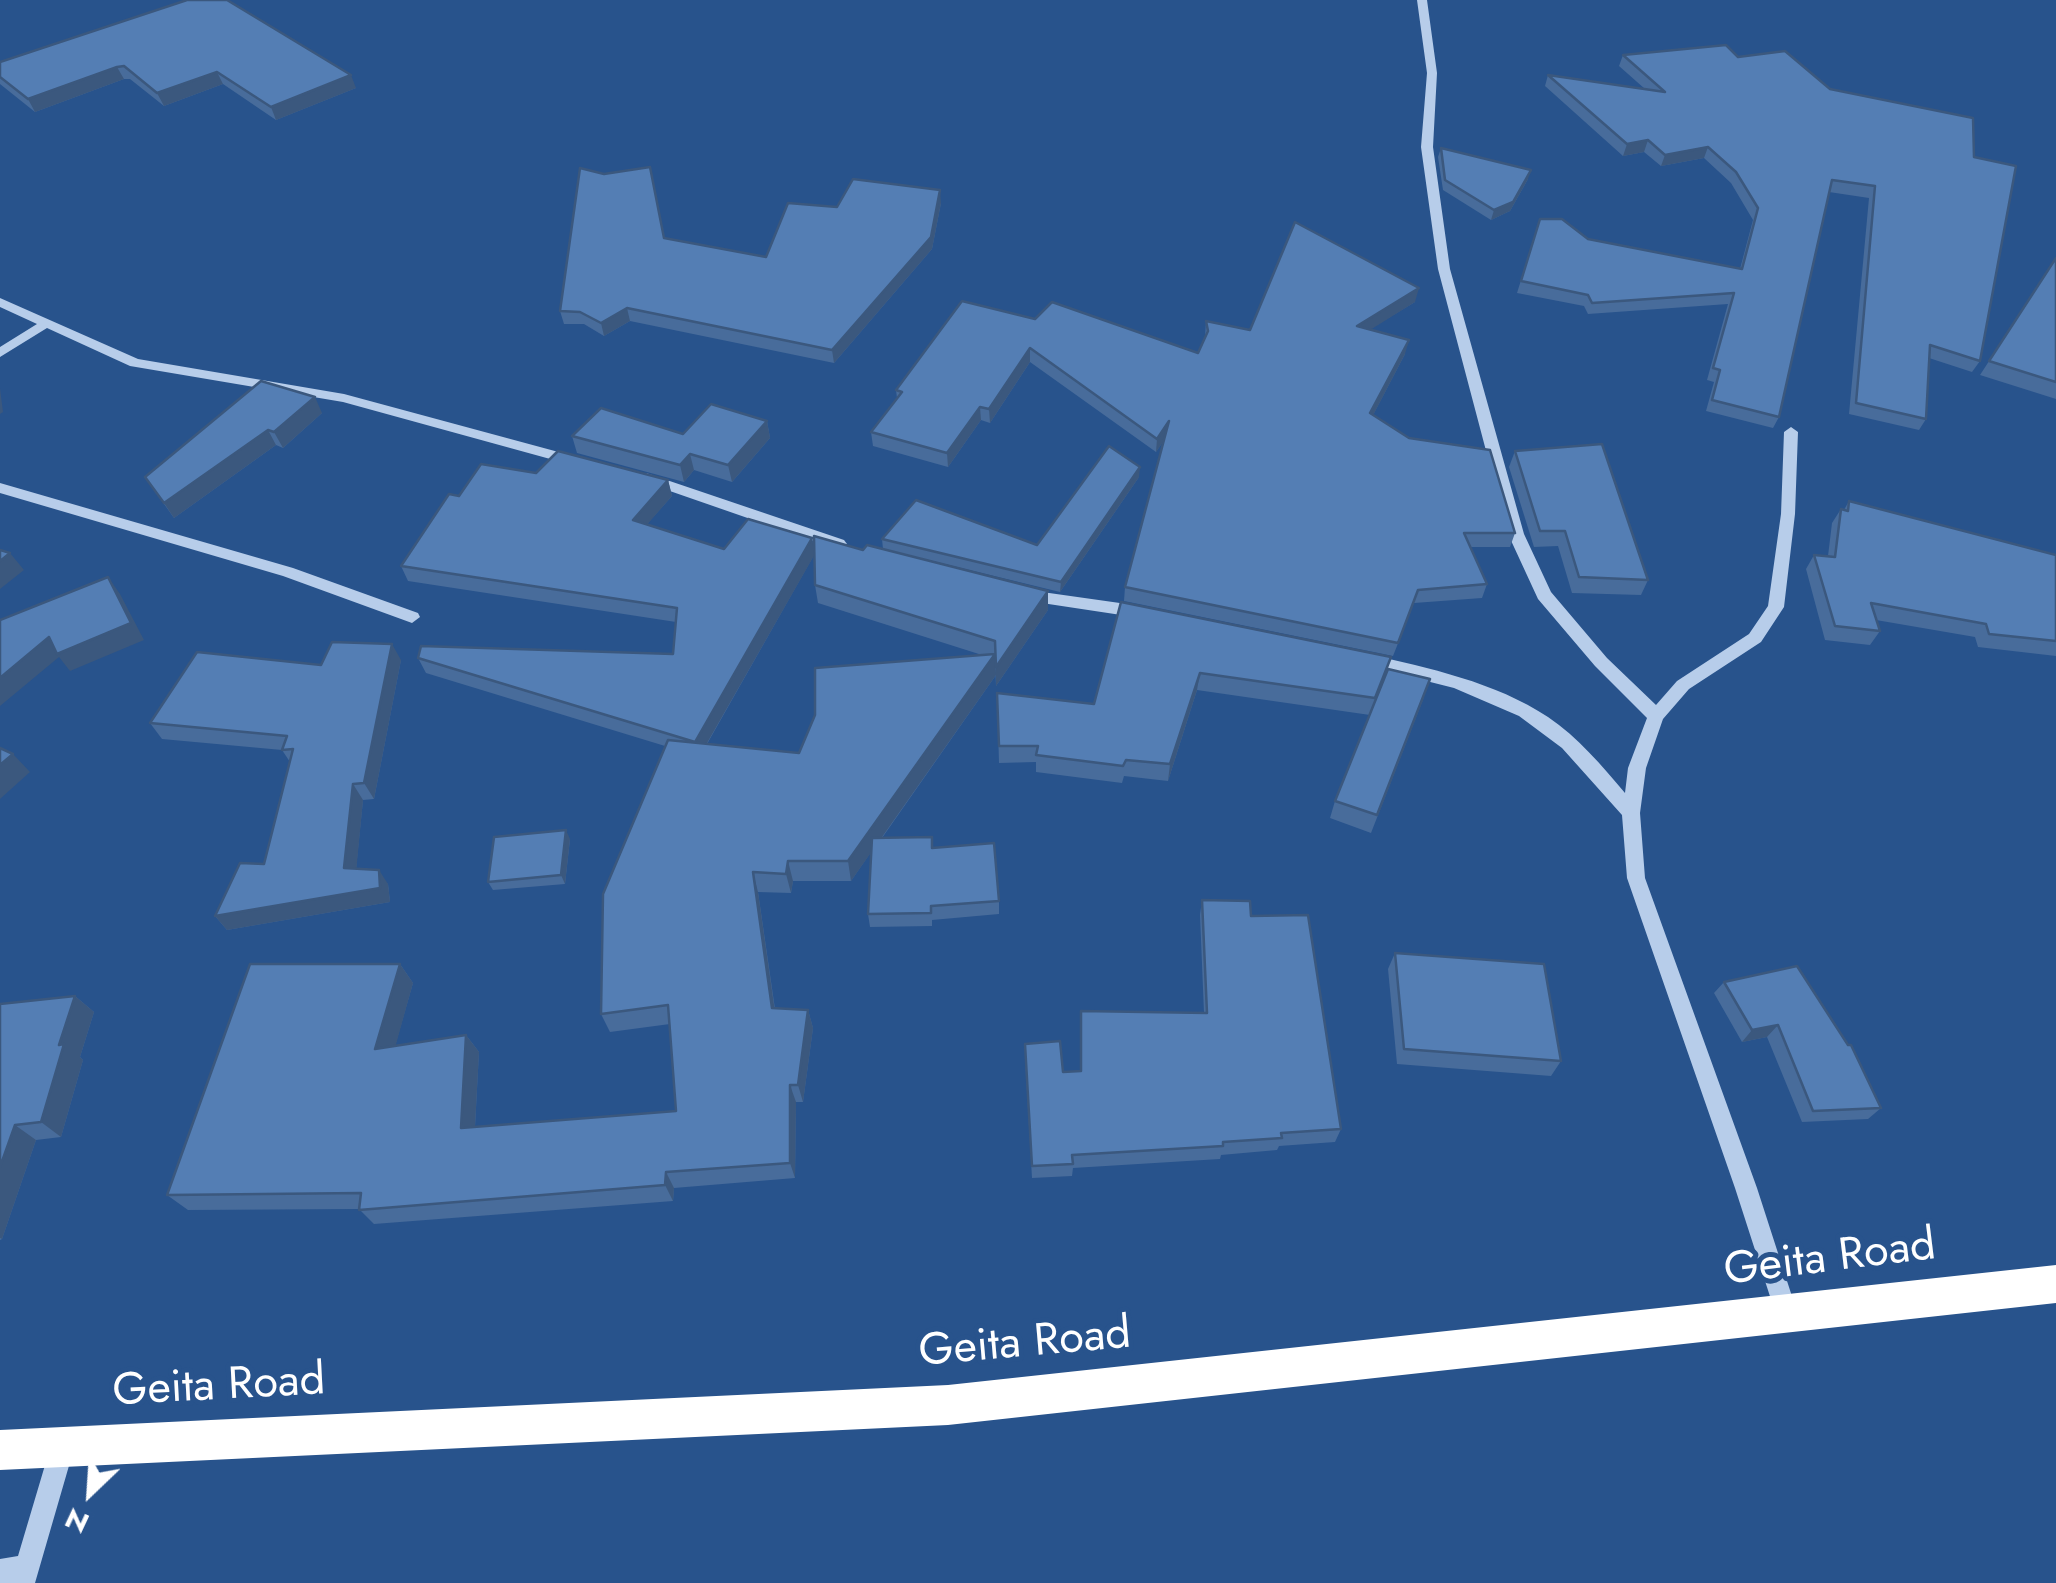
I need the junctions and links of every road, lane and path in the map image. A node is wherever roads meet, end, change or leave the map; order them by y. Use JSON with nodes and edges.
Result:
{"nodes":[{"id":1,"x":1422,"y":0,"type":"edge"},
{"id":2,"x":0,"y":302,"type":"edge"},
{"id":3,"x":45,"y":324,"type":"junction"},
{"id":4,"x":0,"y":353,"type":"edge"},
{"id":5,"x":1791,"y":432,"type":"dead end"},
{"id":6,"x":592,"y":464,"type":"edge"},
{"id":7,"x":628,"y":474,"type":"edge"},
{"id":8,"x":0,"y":488,"type":"edge"},
{"id":9,"x":850,"y":548,"type":"edge"},
{"id":10,"x":1002,"y":590,"type":"edge"},
{"id":11,"x":1152,"y":614,"type":"edge"},
{"id":12,"x":412,"y":617,"type":"dead end"},
{"id":13,"x":1354,"y":657,"type":"edge"},
{"id":14,"x":1656,"y":716,"type":"junction"},
{"id":15,"x":1631,"y":814,"type":"junction"},
{"id":16,"x":2056,"y":1284,"type":"edge"},
{"id":17,"x":1787,"y":1316,"type":"junction"},
{"id":18,"x":62,"y":1445,"type":"junction"},
{"id":19,"x":0,"y":1450,"type":"edge"},
{"id":20,"x":0,"y":1571,"type":"edge"},
{"id":21,"x":26,"y":1575,"type":"edge"}],
"edges":[{"from":1,"to":14,"type":"street"},
{"from":2,"to":3,"type":"street"},
{"from":3,"to":4,"type":"street"},
{"from":3,"to":6,"type":"street"},
{"from":5,"to":14,"type":"street"},
{"from":7,"to":9,"type":"street"},
{"from":8,"to":12,"type":"street"},
{"from":10,"to":11,"type":"street"},
{"from":13,"to":15,"type":"street"},
{"from":14,"to":15,"type":"street"},
{"from":15,"to":17,"type":"street"},
{"from":16,"to":17,"type":"highway","name":"Geita Road"},
{"from":17,"to":18,"type":"highway","name":"Geita Road"},
{"from":18,"to":19,"type":"highway","name":"Geita Road"},
{"from":18,"to":21,"type":"street"},
{"from":20,"to":21,"type":"street"}]}
